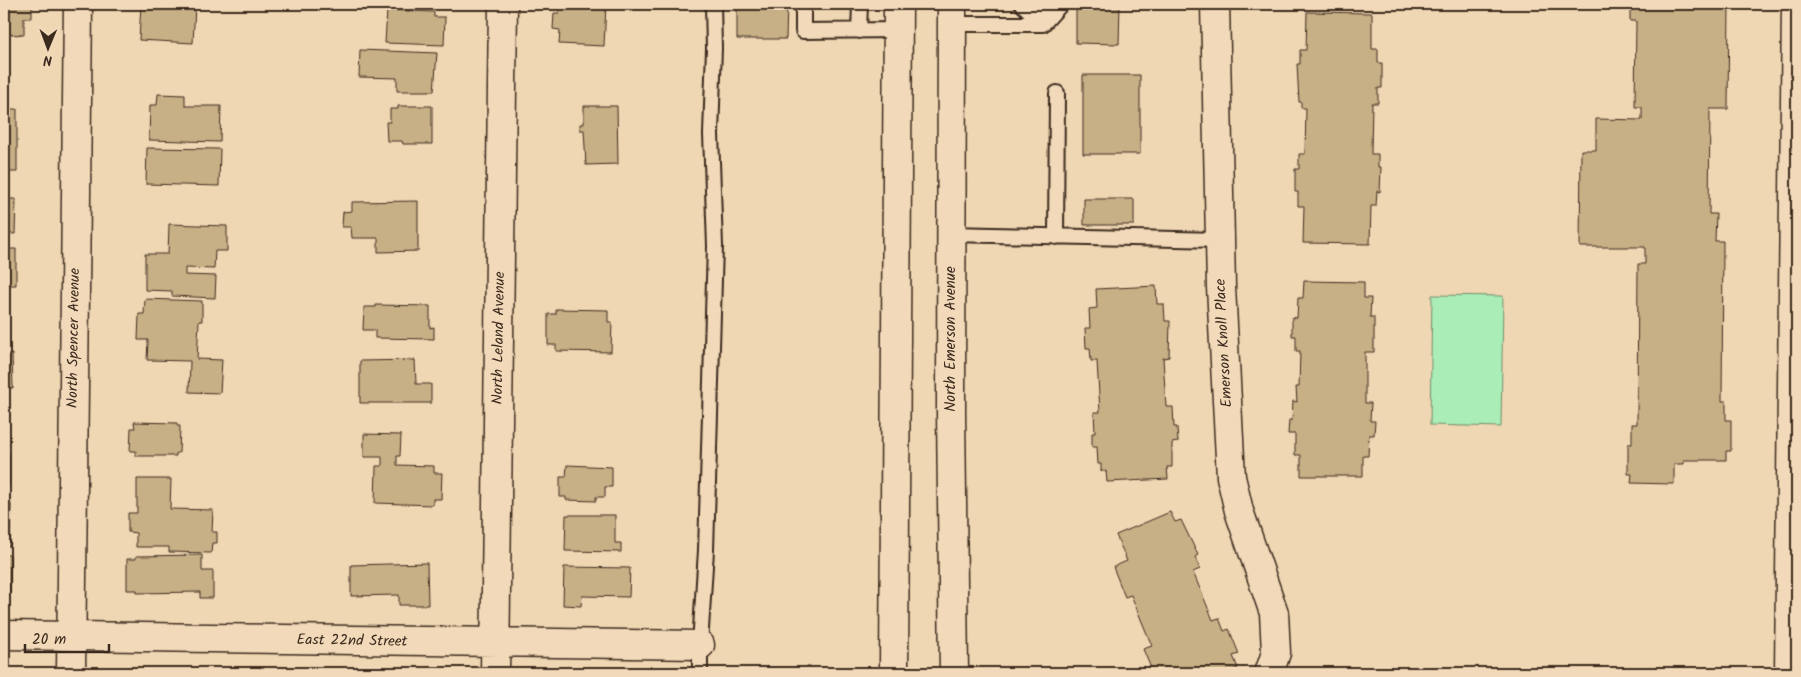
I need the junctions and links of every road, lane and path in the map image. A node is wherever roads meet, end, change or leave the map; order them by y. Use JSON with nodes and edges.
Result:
{"nodes":[{"id":1,"x":78,"y":4,"type":"edge"},
{"id":2,"x":502,"y":4,"type":"edge"},
{"id":3,"x":712,"y":4,"type":"edge"},
{"id":4,"x":803,"y":4,"type":"edge"},
{"id":5,"x":860,"y":4,"type":"edge"},
{"id":6,"x":898,"y":4,"type":"edge"},
{"id":7,"x":1022,"y":4,"type":"edge"},
{"id":8,"x":1043,"y":4,"type":"edge"},
{"id":9,"x":1061,"y":4,"type":"edge"},
{"id":10,"x":1215,"y":4,"type":"edge"},
{"id":11,"x":1796,"y":4,"type":"edge"},
{"id":12,"x":952,"y":14,"type":"edge"},
{"id":13,"x":1043,"y":24,"type":"junction"},
{"id":14,"x":898,"y":30,"type":"junction"},
{"id":15,"x":859,"y":31,"type":"junction"},
{"id":16,"x":1057,"y":94,"type":"dead end"},
{"id":17,"x":951,"y":234,"type":"junction"},
{"id":18,"x":1056,"y":237,"type":"junction"},
{"id":19,"x":1220,"y":240,"type":"junction"},
{"id":20,"x":4,"y":636,"type":"edge"},
{"id":21,"x":71,"y":636,"type":"junction"},
{"id":22,"x":496,"y":644,"type":"junction"},
{"id":23,"x":700,"y":645,"type":"junction"},
{"id":24,"x":71,"y":673,"type":"edge"},
{"id":25,"x":496,"y":673,"type":"edge"},
{"id":26,"x":700,"y":673,"type":"edge"},
{"id":27,"x":894,"y":673,"type":"edge"},
{"id":28,"x":954,"y":673,"type":"edge"},
{"id":29,"x":1269,"y":673,"type":"edge"},
{"id":30,"x":1789,"y":673,"type":"edge"}],
"edges":[{"from":1,"to":21,"type":"street","name":"North Spencer Avenue"},
{"from":2,"to":22,"type":"street","name":"North Leland Avenue"},
{"from":3,"to":23,"type":"lane"},
{"from":4,"to":15,"type":"lane"},
{"from":5,"to":15,"type":"lane"},
{"from":6,"to":14,"type":"street"},
{"from":7,"to":13,"type":"lane"},
{"from":8,"to":13,"type":"lane"},
{"from":9,"to":13,"type":"lane"},
{"from":10,"to":19,"type":"street","name":"Emerson Knoll Place"},
{"from":11,"to":30,"type":"street"},
{"from":12,"to":13,"type":"lane"},
{"from":12,"to":17,"type":"street","name":"North Emerson Avenue"},
{"from":14,"to":15,"type":"lane"},
{"from":14,"to":27,"type":"street"},
{"from":16,"to":18,"type":"lane"},
{"from":17,"to":18,"type":"lane"},
{"from":17,"to":28,"type":"street","name":"North Emerson Avenue"},
{"from":18,"to":19,"type":"lane"},
{"from":19,"to":29,"type":"street","name":"Emerson Knoll Place"},
{"from":20,"to":21,"type":"street","name":"East 22nd Street"},
{"from":21,"to":22,"type":"street","name":"East 22nd Street"},
{"from":21,"to":24,"type":"street","name":"North Spencer Avenue"},
{"from":22,"to":23,"type":"street","name":"East 22nd Street"},
{"from":22,"to":25,"type":"street","name":"North Leland Avenue"},
{"from":23,"to":26,"type":"lane"}]}
